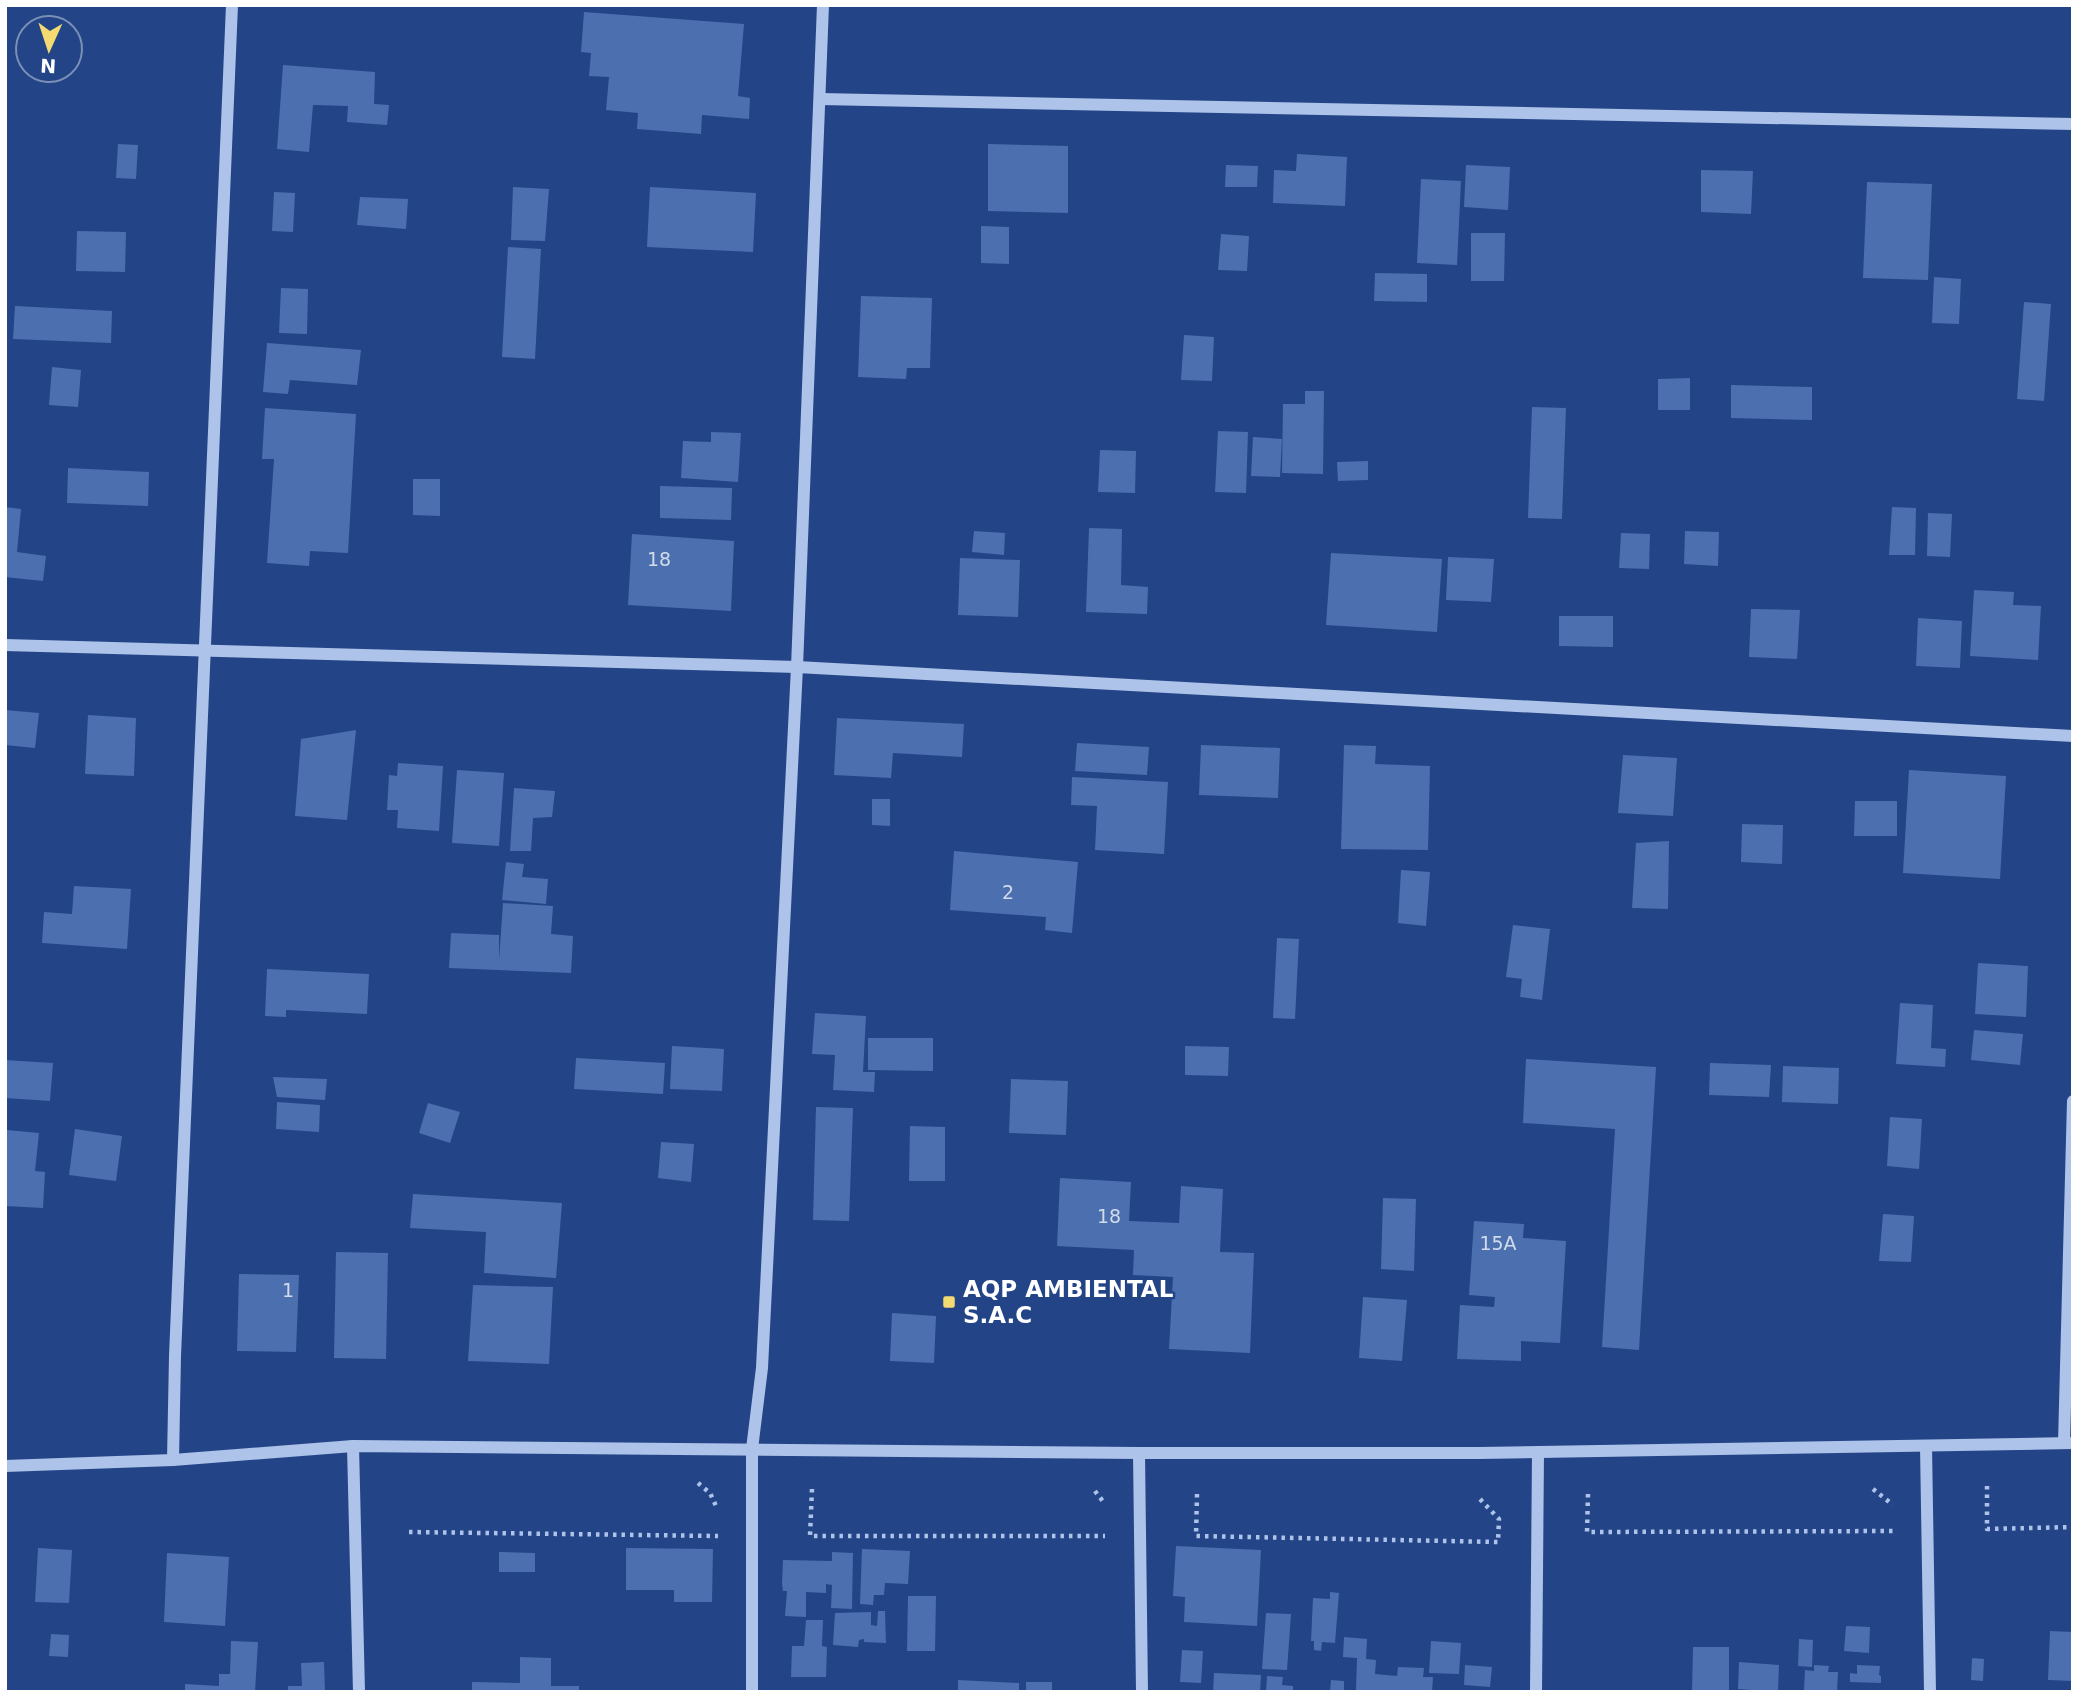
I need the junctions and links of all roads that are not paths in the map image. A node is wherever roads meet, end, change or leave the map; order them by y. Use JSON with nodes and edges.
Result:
{"nodes":[{"id":1,"x":232,"y":5,"type":"edge"},
{"id":2,"x":823,"y":5,"type":"edge"},
{"id":3,"x":820,"y":99,"type":"junction"},
{"id":4,"x":2073,"y":124,"type":"edge"},
{"id":5,"x":5,"y":645,"type":"edge"},
{"id":6,"x":205,"y":651,"type":"junction"},
{"id":7,"x":797,"y":667,"type":"junction"},
{"id":8,"x":2073,"y":736,"type":"edge"},
{"id":9,"x":2073,"y":1101,"type":"edge"},
{"id":10,"x":2068,"y":1443,"type":"edge"},
{"id":11,"x":353,"y":1446,"type":"junction"},
{"id":12,"x":1926,"y":1446,"type":"junction"},
{"id":13,"x":752,"y":1449,"type":"junction"},
{"id":14,"x":1538,"y":1451,"type":"junction"},
{"id":15,"x":1139,"y":1453,"type":"junction"},
{"id":16,"x":173,"y":1460,"type":"junction"},
{"id":17,"x":5,"y":1466,"type":"edge"},
{"id":18,"x":359,"y":1692,"type":"edge"},
{"id":19,"x":752,"y":1692,"type":"edge"},
{"id":20,"x":1142,"y":1692,"type":"edge"},
{"id":21,"x":1536,"y":1692,"type":"edge"},
{"id":22,"x":1930,"y":1692,"type":"edge"}],
"edges":[{"from":1,"to":6,"type":"street"},
{"from":2,"to":3,"type":"street"},
{"from":3,"to":4,"type":"street"},
{"from":3,"to":7,"type":"street"},
{"from":5,"to":6,"type":"street"},
{"from":6,"to":7,"type":"street"},
{"from":6,"to":16,"type":"street"},
{"from":7,"to":8,"type":"street"},
{"from":7,"to":13,"type":"street"},
{"from":9,"to":10,"type":"street"},
{"from":10,"to":12,"type":"street"},
{"from":11,"to":13,"type":"street"},
{"from":11,"to":16,"type":"street"},
{"from":11,"to":18,"type":"street"},
{"from":12,"to":14,"type":"street"},
{"from":12,"to":22,"type":"street"},
{"from":13,"to":15,"type":"street"},
{"from":13,"to":19,"type":"street"},
{"from":14,"to":15,"type":"street"},
{"from":14,"to":21,"type":"street"},
{"from":15,"to":20,"type":"street"},
{"from":16,"to":17,"type":"street"}]}
